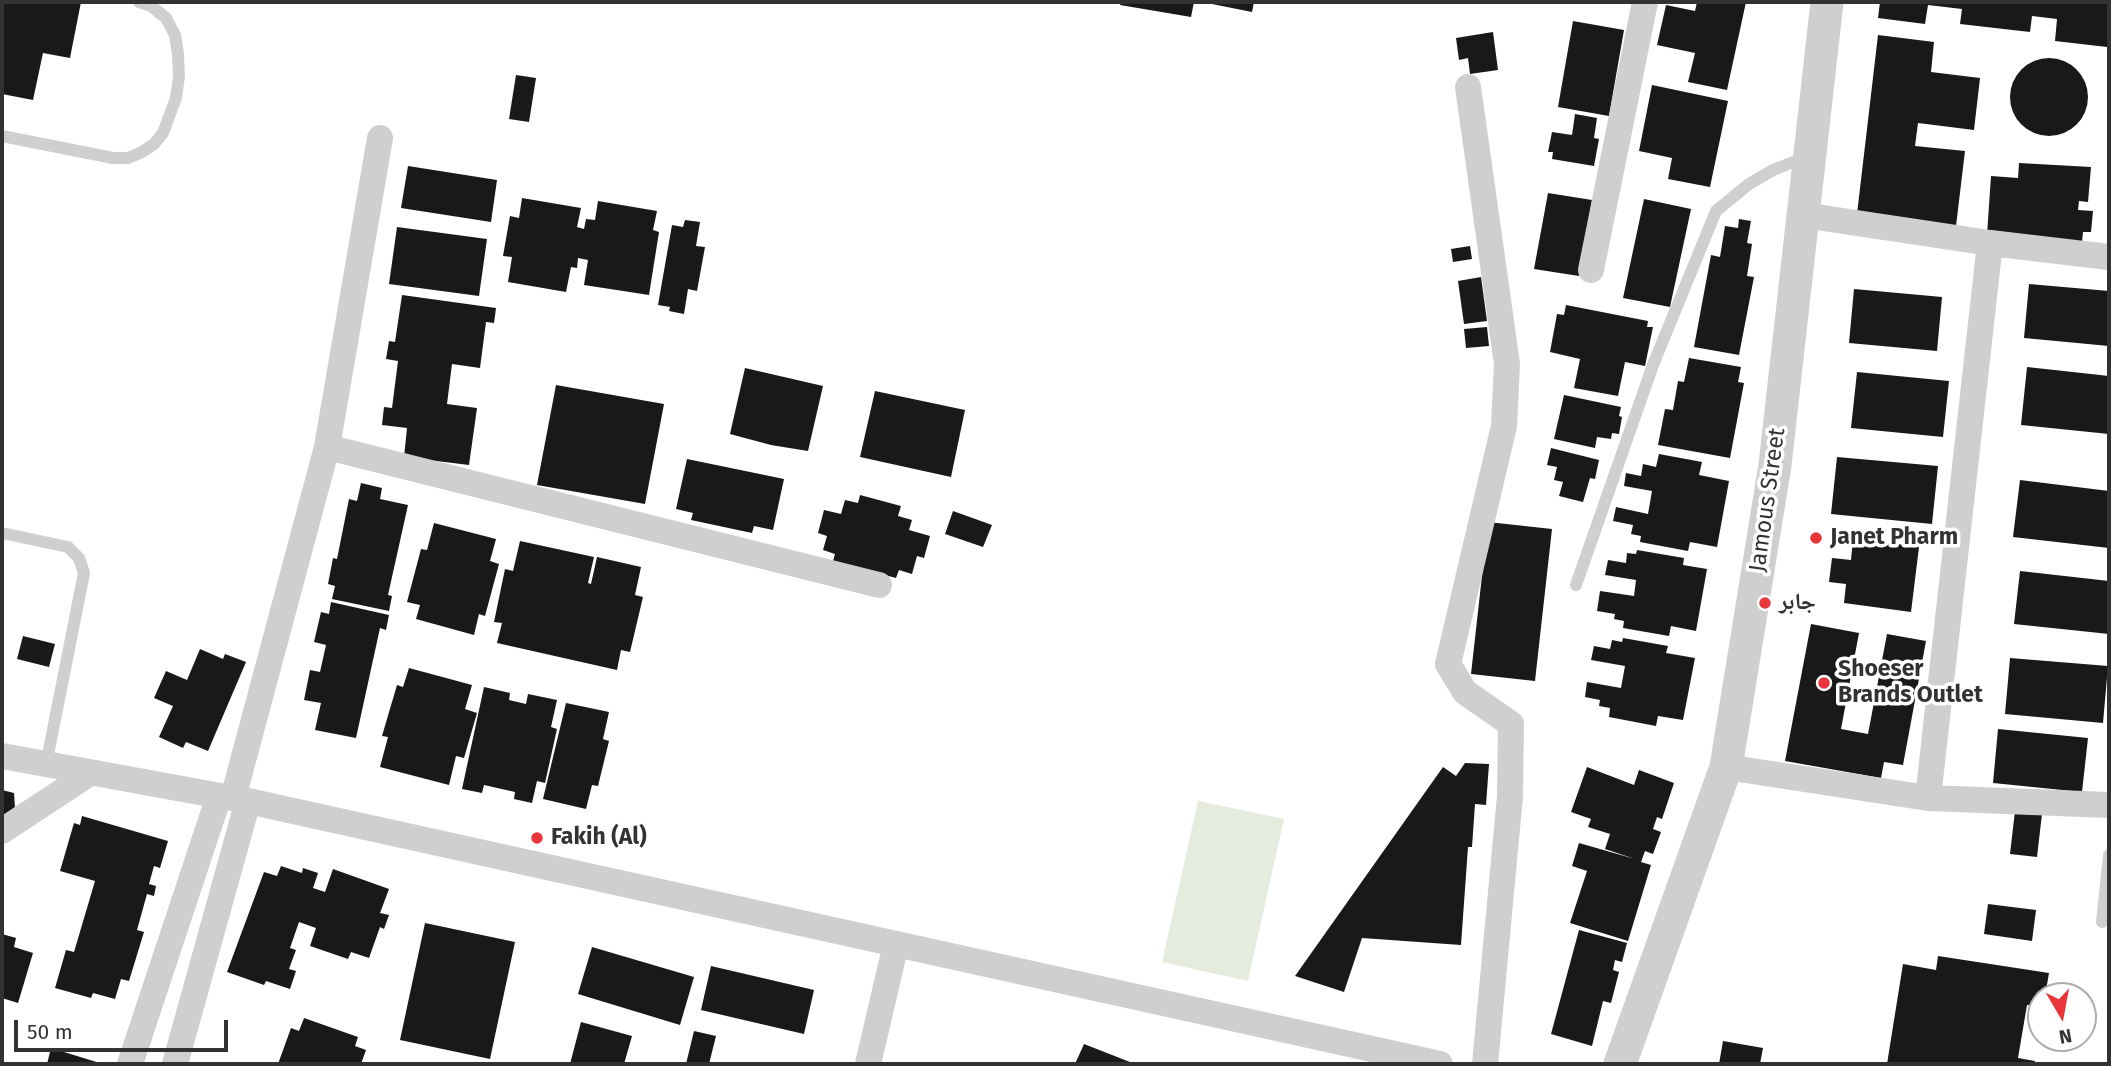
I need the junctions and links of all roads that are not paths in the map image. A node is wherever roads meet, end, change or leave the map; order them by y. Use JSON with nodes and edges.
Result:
{"nodes":[{"id":1,"x":139,"y":2,"type":"edge"},
{"id":2,"x":1645,"y":2,"type":"edge"},
{"id":3,"x":1827,"y":2,"type":"edge"},
{"id":4,"x":1468,"y":87,"type":"dead end"},
{"id":5,"x":2,"y":136,"type":"edge"},
{"id":6,"x":380,"y":138,"type":"dead end"},
{"id":7,"x":1809,"y":155,"type":"junction"},
{"id":8,"x":1803,"y":215,"type":"junction"},
{"id":9,"x":1990,"y":243,"type":"junction"},
{"id":10,"x":2108,"y":249,"type":"edge"},
{"id":11,"x":1591,"y":270,"type":"dead end"},
{"id":12,"x":327,"y":447,"type":"junction"},
{"id":13,"x":2,"y":533,"type":"edge"},
{"id":14,"x":1576,"y":584,"type":"dead end"},
{"id":15,"x":879,"y":585,"type":"dead end"},
{"id":16,"x":2,"y":756,"type":"edge"},
{"id":17,"x":46,"y":765,"type":"junction"},
{"id":18,"x":1726,"y":767,"type":"junction"},
{"id":19,"x":90,"y":773,"type":"junction"},
{"id":20,"x":233,"y":798,"type":"junction"},
{"id":21,"x":1928,"y":798,"type":"junction"},
{"id":22,"x":2109,"y":805,"type":"edge"},
{"id":23,"x":2,"y":831,"type":"edge"},
{"id":24,"x":2109,"y":855,"type":"edge"},
{"id":25,"x":2102,"y":922,"type":"dead end"},
{"id":26,"x":896,"y":944,"type":"junction"},
{"id":27,"x":130,"y":1064,"type":"edge"},
{"id":28,"x":175,"y":1064,"type":"edge"},
{"id":29,"x":868,"y":1064,"type":"edge"},
{"id":30,"x":1440,"y":1064,"type":"edge"},
{"id":31,"x":1485,"y":1064,"type":"edge"},
{"id":32,"x":1620,"y":1064,"type":"edge"}],
"edges":[{"from":1,"to":5,"type":"lane"},
{"from":2,"to":11,"type":"street"},
{"from":3,"to":7,"type":"street","name":"Jamous Street"},
{"from":4,"to":31,"type":"street"},
{"from":6,"to":12,"type":"street"},
{"from":7,"to":8,"type":"street","name":"Jamous Street"},
{"from":7,"to":14,"type":"lane"},
{"from":8,"to":9,"type":"street"},
{"from":8,"to":18,"type":"street","name":"Jamous Street"},
{"from":9,"to":10,"type":"street"},
{"from":9,"to":21,"type":"street"},
{"from":12,"to":15,"type":"street"},
{"from":12,"to":20,"type":"street"},
{"from":13,"to":17,"type":"lane"},
{"from":16,"to":17,"type":"street"},
{"from":17,"to":19,"type":"street"},
{"from":18,"to":21,"type":"street"},
{"from":18,"to":32,"type":"street","name":"Jamous Street"},
{"from":19,"to":20,"type":"street"},
{"from":19,"to":23,"type":"street"},
{"from":20,"to":26,"type":"street"},
{"from":20,"to":27,"type":"street"},
{"from":20,"to":28,"type":"street"},
{"from":21,"to":22,"type":"street"},
{"from":24,"to":25,"type":"lane"},
{"from":26,"to":29,"type":"street"},
{"from":26,"to":30,"type":"street"}]}
